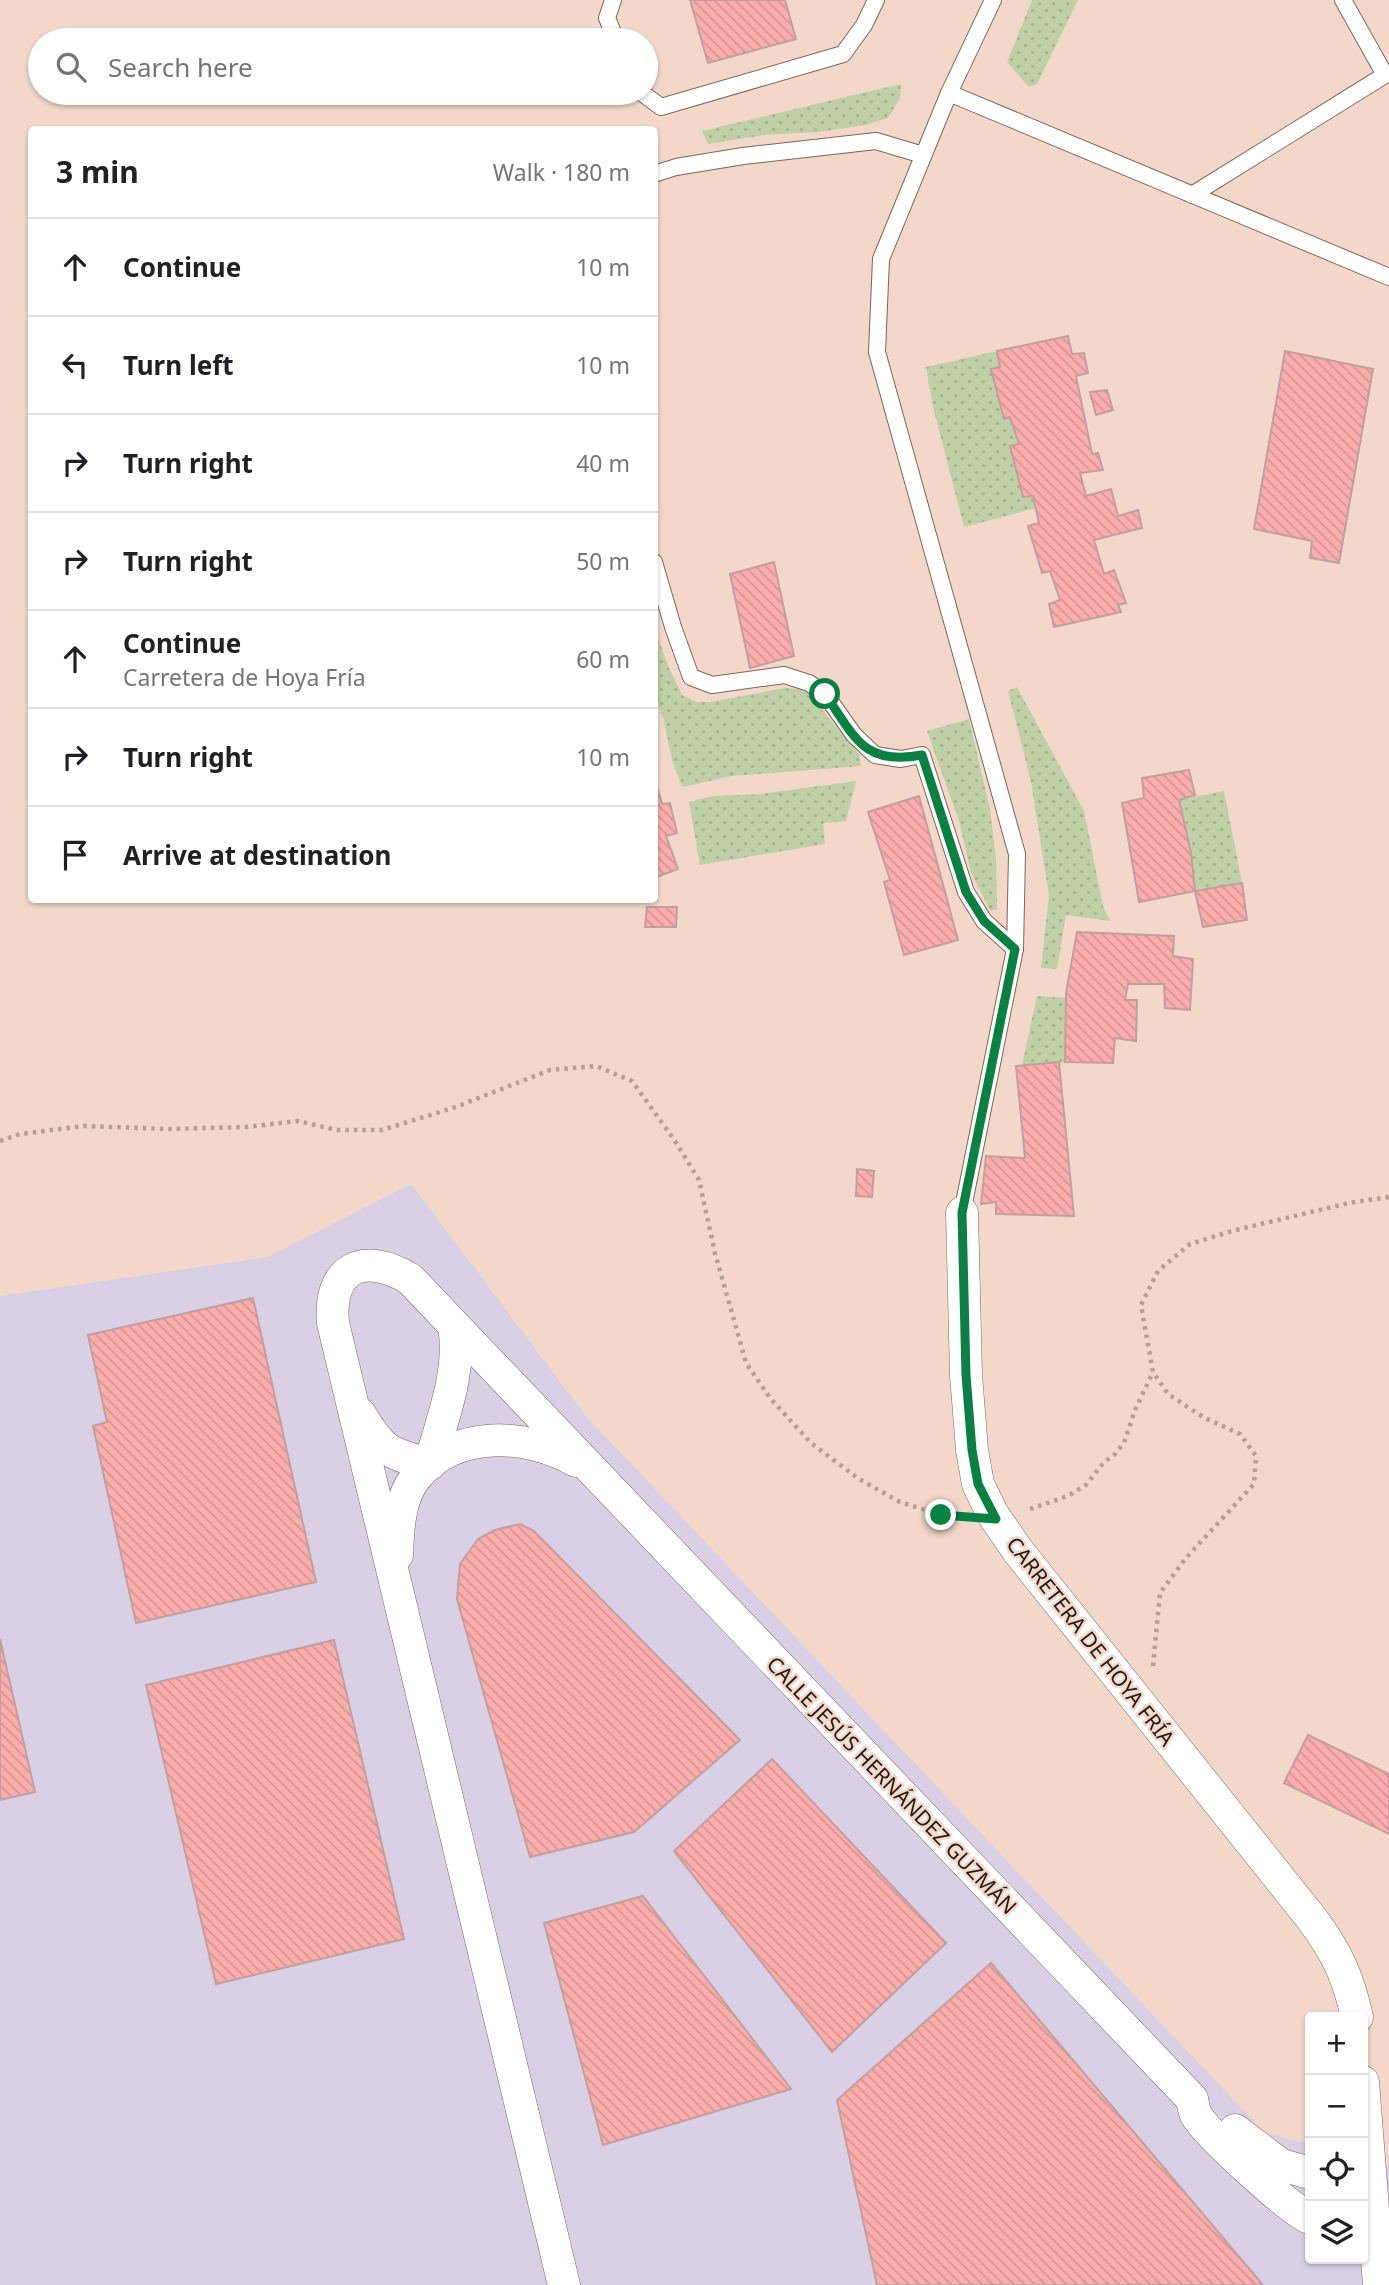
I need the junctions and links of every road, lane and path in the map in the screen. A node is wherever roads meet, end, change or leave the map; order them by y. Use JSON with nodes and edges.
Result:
{"nodes":[{"id":1,"x":613,"y":0,"type":"edge"},
{"id":2,"x":876,"y":0,"type":"edge"},
{"id":3,"x":993,"y":0,"type":"edge"},
{"id":4,"x":1343,"y":0,"type":"edge"},
{"id":5,"x":611,"y":28,"type":"edge"},
{"id":6,"x":949,"y":93,"type":"junction"},
{"id":7,"x":658,"y":105,"type":"edge"},
{"id":8,"x":923,"y":155,"type":"junction"},
{"id":9,"x":658,"y":173,"type":"edge"},
{"id":10,"x":1192,"y":195,"type":"junction"},
{"id":11,"x":1389,"y":276,"type":"edge"},
{"id":12,"x":658,"y":576,"type":"edge"},
{"id":13,"x":1015,"y":949,"type":"junction"},
{"id":14,"x":0,"y":1141,"type":"edge"},
{"id":15,"x":1389,"y":1197,"type":"edge"},
{"id":16,"x":962,"y":1213,"type":"joint"},
{"id":17,"x":454,"y":1326,"type":"junction"},
{"id":18,"x":1153,"y":1372,"type":"junction"},
{"id":19,"x":351,"y":1398,"type":"junction"},
{"id":20,"x":430,"y":1464,"type":"junction"},
{"id":21,"x":592,"y":1470,"type":"junction"},
{"id":22,"x":996,"y":1519,"type":"junction"},
{"id":23,"x":396,"y":1585,"type":"junction"},
{"id":24,"x":1142,"y":1706,"type":"junction"},
{"id":25,"x":1356,"y":2012,"type":"edge"},
{"id":26,"x":1192,"y":2099,"type":"junction"},
{"id":27,"x":1367,"y":2138,"type":"edge"},
{"id":28,"x":1305,"y":2172,"type":"edge"},
{"id":29,"x":1305,"y":2215,"type":"edge"},
{"id":30,"x":1372,"y":2217,"type":"edge"},
{"id":31,"x":564,"y":2285,"type":"edge"},
{"id":32,"x":1379,"y":2285,"type":"edge"}],
"edges":[{"from":1,"to":5,"type":"lane"},
{"from":2,"to":7,"type":"lane"},
{"from":3,"to":6,"type":"lane"},
{"from":4,"to":10,"type":"lane"},
{"from":6,"to":8,"type":"lane"},
{"from":6,"to":10,"type":"lane"},
{"from":8,"to":9,"type":"lane"},
{"from":8,"to":13,"type":"lane"},
{"from":10,"to":11,"type":"lane"},
{"from":12,"to":13,"type":"lane"},
{"from":13,"to":16,"type":"lane"},
{"from":14,"to":22,"type":"path"},
{"from":15,"to":18,"type":"path"},
{"from":16,"to":22,"type":"street","name":"CARRETERA DE HOYA FRÍA"},
{"from":17,"to":19,"type":"street","name":"CALLE JESÚS HERNÁNDEZ GUZMÁN"},
{"from":17,"to":20,"type":"street","name":"CALLE JESÚS HERNÁNDEZ GUZMÁN"},
{"from":17,"to":21,"type":"street","name":"CALLE JESÚS HERNÁNDEZ GUZMÁN"},
{"from":18,"to":22,"type":"path"},
{"from":18,"to":24,"type":"path"},
{"from":19,"to":20,"type":"street","name":"CALLE JESÚS HERNÁNDEZ GUZMÁN"},
{"from":19,"to":23,"type":"street","name":"CALLE JESÚS HERNÁNDEZ GUZMÁN"},
{"from":20,"to":21,"type":"street","name":"CALLE JESÚS HERNÁNDEZ GUZMÁN"},
{"from":20,"to":23,"type":"street","name":"CALLE JESÚS HERNÁNDEZ GUZMÁN"},
{"from":21,"to":26,"type":"street","name":"CALLE JESÚS HERNÁNDEZ GUZMÁN"},
{"from":22,"to":24,"type":"street","name":"CARRETERA DE HOYA FRÍA"},
{"from":23,"to":31,"type":"street","name":"CALLE JESÚS HERNÁNDEZ GUZMÁN"},
{"from":24,"to":25,"type":"street","name":"CARRETERA DE HOYA FRÍA"},
{"from":26,"to":28,"type":"street","name":"CALLE JESÚS HERNÁNDEZ GUZMÁN"},
{"from":26,"to":29,"type":"street","name":"CALLE JESÚS HERNÁNDEZ GUZMÁN"},
{"from":27,"to":30,"type":"street"},
{"from":30,"to":32,"type":"street"}]}
